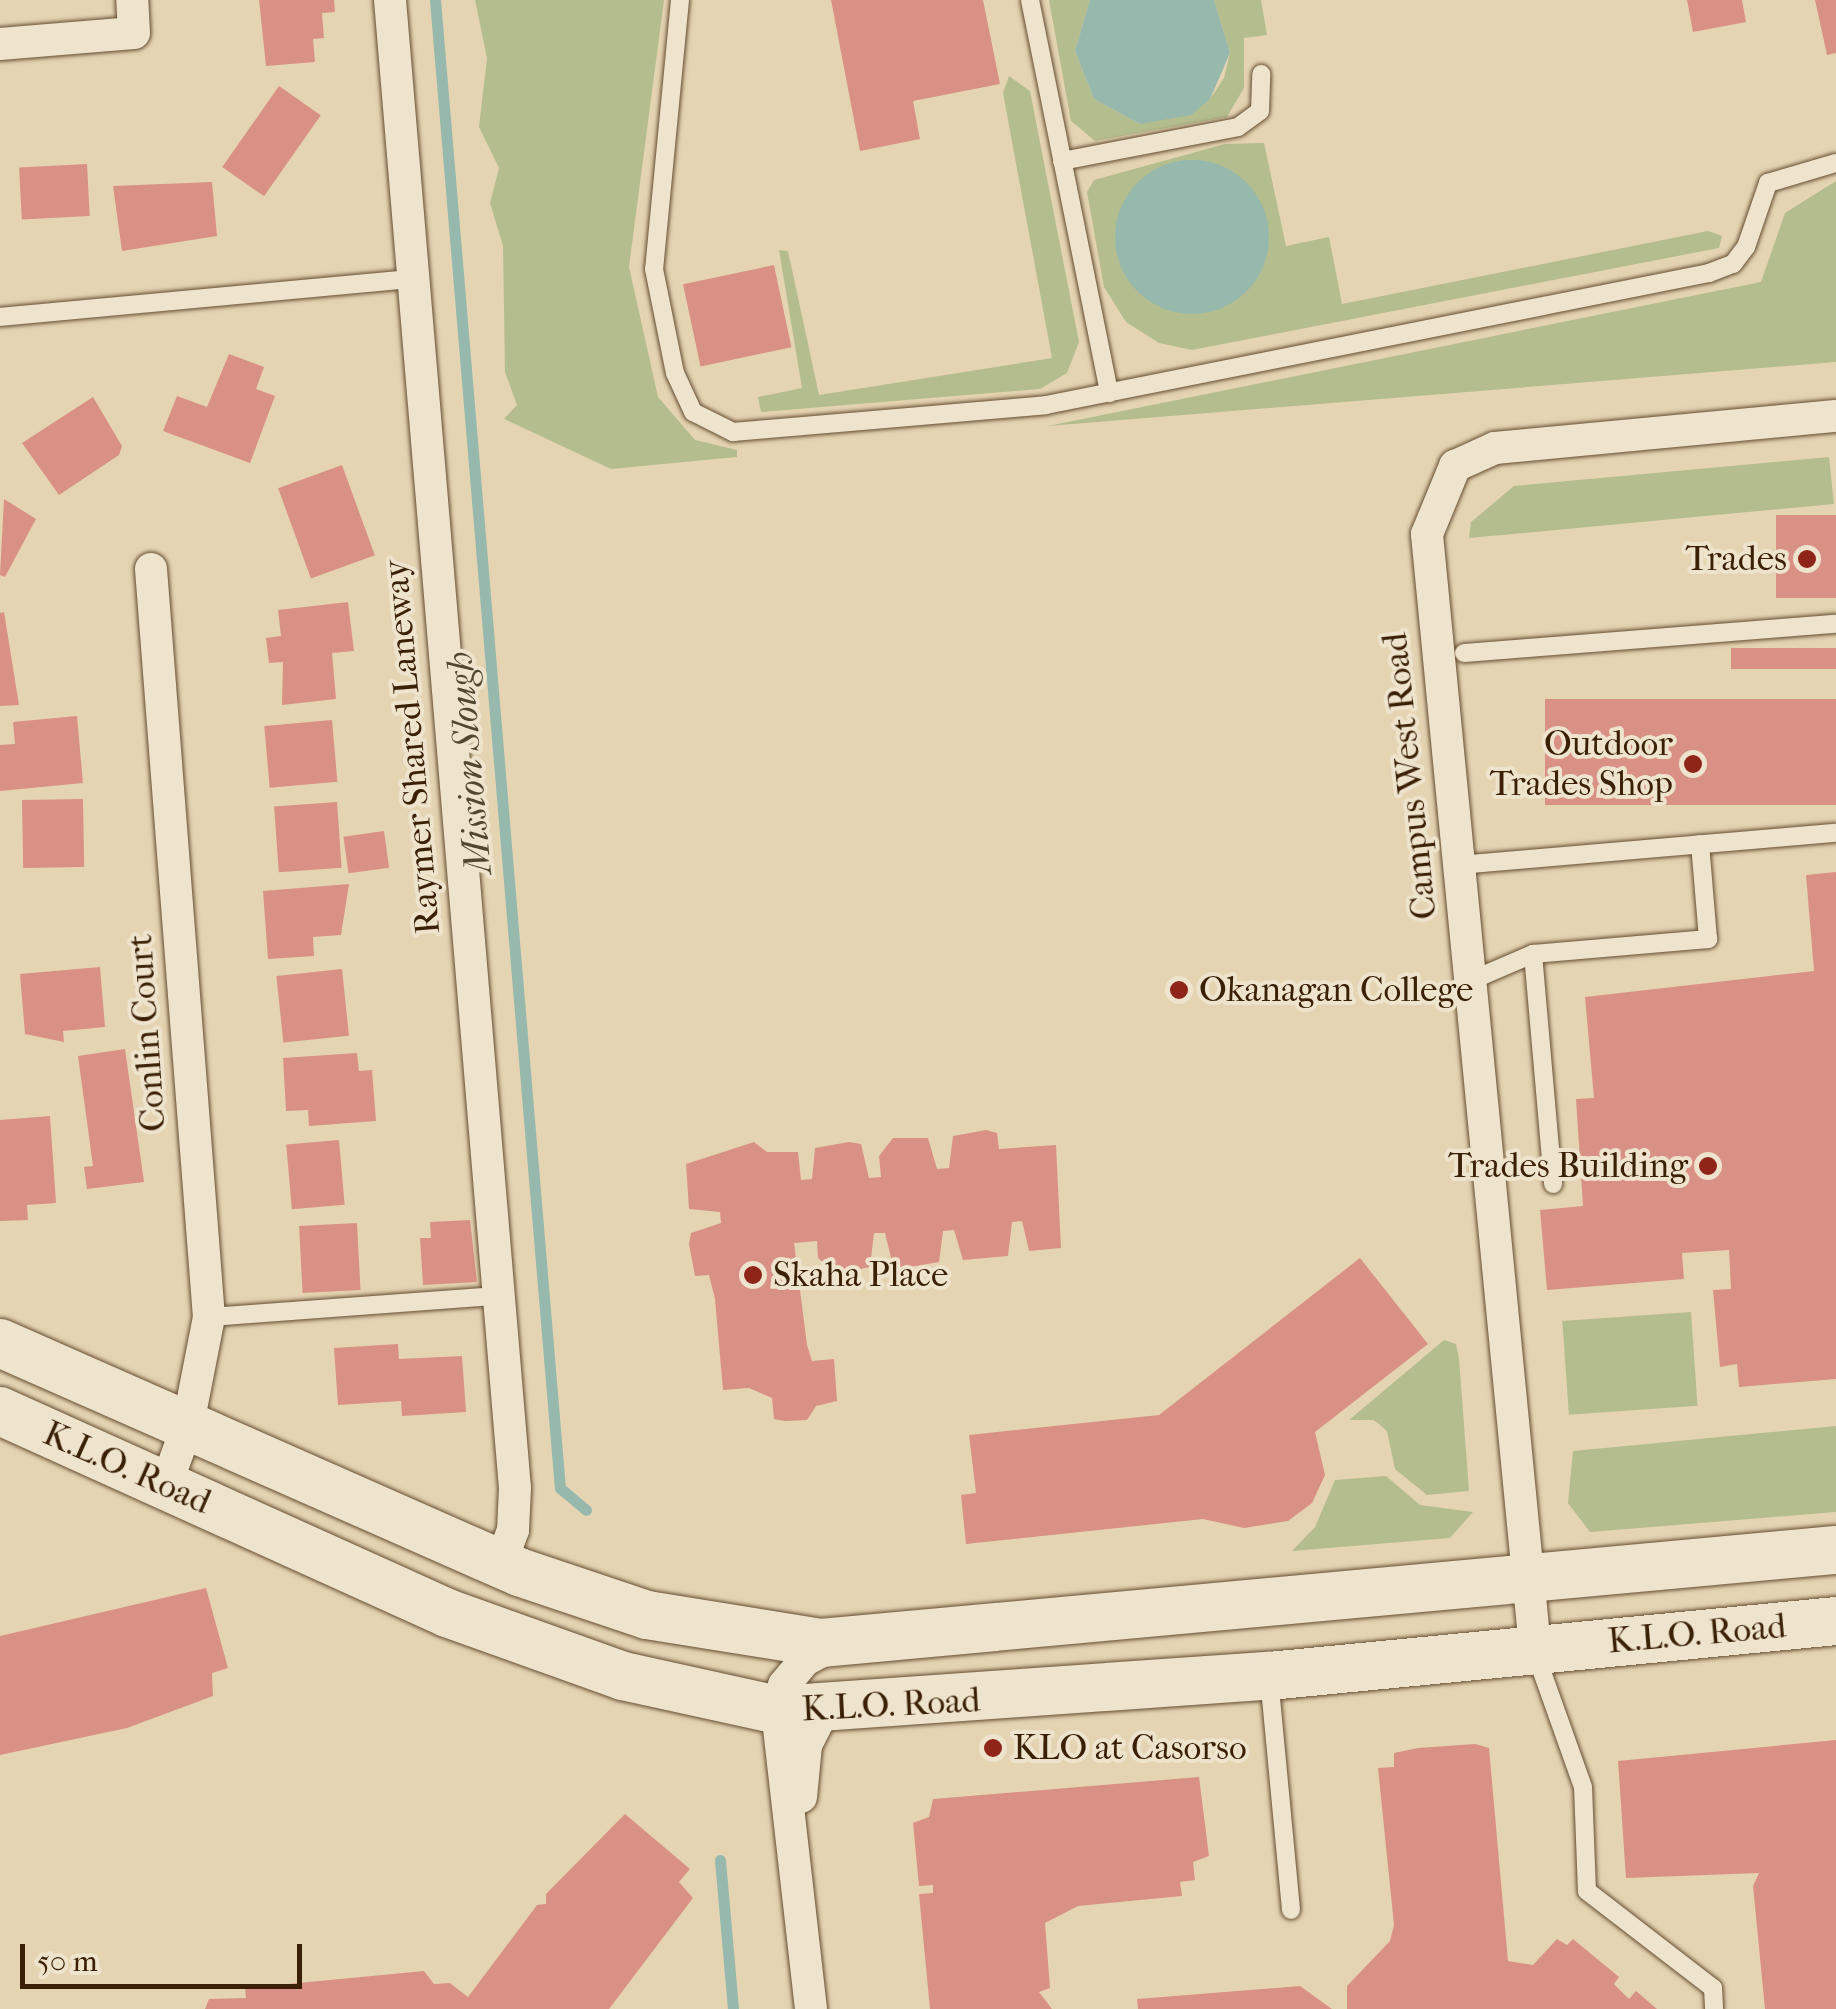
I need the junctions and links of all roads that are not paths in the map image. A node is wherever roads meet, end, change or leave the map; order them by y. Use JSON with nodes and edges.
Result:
{"nodes":[{"id":1,"x":132,"y":0,"type":"edge"},
{"id":2,"x":390,"y":0,"type":"edge"},
{"id":3,"x":680,"y":0,"type":"edge"},
{"id":4,"x":1030,"y":0,"type":"edge"},
{"id":5,"x":0,"y":44,"type":"edge"},
{"id":6,"x":1261,"y":74,"type":"dead end"},
{"id":7,"x":1062,"y":161,"type":"junction"},
{"id":8,"x":1836,"y":163,"type":"edge"},
{"id":9,"x":412,"y":279,"type":"junction"},
{"id":10,"x":0,"y":317,"type":"edge"},
{"id":11,"x":1109,"y":393,"type":"junction"},
{"id":12,"x":1836,"y":416,"type":"edge"},
{"id":13,"x":151,"y":569,"type":"dead end"},
{"id":14,"x":1836,"y":624,"type":"edge"},
{"id":15,"x":1464,"y":653,"type":"dead end"},
{"id":16,"x":1836,"y":833,"type":"edge"},
{"id":17,"x":1700,"y":844,"type":"junction"},
{"id":18,"x":1459,"y":865,"type":"junction"},
{"id":19,"x":1533,"y":954,"type":"junction"},
{"id":20,"x":1470,"y":982,"type":"junction"},
{"id":21,"x":1553,"y":1184,"type":"dead end"},
{"id":22,"x":498,"y":1296,"type":"junction"},
{"id":23,"x":209,"y":1317,"type":"junction"},
{"id":24,"x":0,"y":1343,"type":"edge"},
{"id":25,"x":0,"y":1410,"type":"edge"},
{"id":26,"x":188,"y":1424,"type":"junction"},
{"id":27,"x":166,"y":1485,"type":"junction"},
{"id":28,"x":1836,"y":1550,"type":"edge"},
{"id":29,"x":500,"y":1564,"type":"junction"},
{"id":30,"x":1526,"y":1580,"type":"junction"},
{"id":31,"x":1836,"y":1621,"type":"edge"},
{"id":32,"x":835,"y":1644,"type":"junction"},
{"id":33,"x":1535,"y":1648,"type":"junction"},
{"id":34,"x":1269,"y":1676,"type":"junction"},
{"id":35,"x":800,"y":1711,"type":"junction"},
{"id":36,"x":797,"y":1836,"type":"junction"},
{"id":37,"x":1291,"y":1910,"type":"dead end"},
{"id":38,"x":811,"y":2009,"type":"edge"},
{"id":39,"x":1714,"y":2009,"type":"edge"}],
"edges":[{"from":1,"to":5,"type":"street"},
{"from":2,"to":9,"type":"street","name":"Raymer Shared Laneway"},
{"from":3,"to":11,"type":"lane"},
{"from":4,"to":7,"type":"lane"},
{"from":6,"to":7,"type":"lane"},
{"from":7,"to":11,"type":"lane"},
{"from":8,"to":11,"type":"lane"},
{"from":9,"to":10,"type":"lane"},
{"from":9,"to":22,"type":"street","name":"Raymer Shared Laneway"},
{"from":12,"to":18,"type":"street","name":"Campus West Road"},
{"from":13,"to":23,"type":"street","name":"Conlin Court"},
{"from":14,"to":15,"type":"lane"},
{"from":16,"to":17,"type":"lane"},
{"from":17,"to":18,"type":"lane"},
{"from":17,"to":19,"type":"lane"},
{"from":18,"to":20,"type":"street","name":"Campus West Road"},
{"from":19,"to":20,"type":"lane"},
{"from":19,"to":21,"type":"lane"},
{"from":20,"to":30,"type":"street","name":"Campus West Road"},
{"from":22,"to":23,"type":"lane"},
{"from":22,"to":29,"type":"street","name":"Raymer Shared Laneway"},
{"from":23,"to":26,"type":"street","name":"Conlin Court"},
{"from":24,"to":26,"type":"main road","name":"K.L.O. Road"},
{"from":25,"to":27,"type":"main road","name":"K.L.O. Road"},
{"from":26,"to":27,"type":"street","name":"Conlin Court"},
{"from":26,"to":29,"type":"main road","name":"K.L.O. Road"},
{"from":27,"to":35,"type":"main road","name":"K.L.O. Road"},
{"from":28,"to":30,"type":"main road","name":"K.L.O. Road"},
{"from":29,"to":32,"type":"main road","name":"K.L.O. Road"},
{"from":30,"to":32,"type":"main road","name":"K.L.O. Road"},
{"from":30,"to":33,"type":"street","name":"Campus West Road"},
{"from":31,"to":33,"type":"main road","name":"K.L.O. Road"},
{"from":32,"to":35,"type":"street"},
{"from":33,"to":34,"type":"main road","name":"K.L.O. Road"},
{"from":33,"to":39,"type":"lane"},
{"from":34,"to":35,"type":"main road","name":"K.L.O. Road"},
{"from":34,"to":37,"type":"lane"},
{"from":35,"to":36,"type":"street"},
{"from":35,"to":36,"type":"street"},
{"from":36,"to":38,"type":"street"}]}
